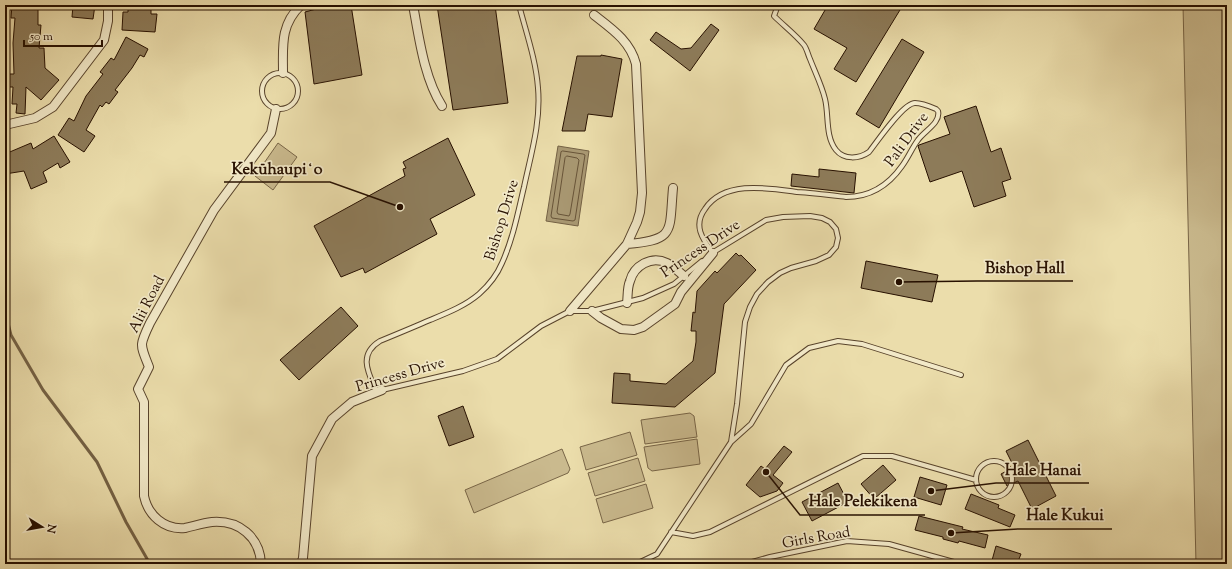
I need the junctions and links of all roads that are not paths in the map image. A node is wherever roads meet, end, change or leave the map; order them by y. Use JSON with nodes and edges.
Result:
{"nodes":[{"id":1,"x":108,"y":5,"type":"edge"},
{"id":2,"x":301,"y":5,"type":"edge"},
{"id":3,"x":413,"y":5,"type":"edge"},
{"id":4,"x":520,"y":5,"type":"edge"},
{"id":5,"x":778,"y":5,"type":"edge"},
{"id":6,"x":594,"y":15,"type":"dead end"},
{"id":7,"x":283,"y":73,"type":"junction"},
{"id":8,"x":442,"y":106,"type":"dead end"},
{"id":9,"x":276,"y":109,"type":"junction"},
{"id":10,"x":5,"y":125,"type":"edge"},
{"id":11,"x":673,"y":188,"type":"dead end"},
{"id":12,"x":628,"y":244,"type":"junction"},
{"id":13,"x":712,"y":253,"type":"junction"},
{"id":14,"x":684,"y":276,"type":"junction"},
{"id":15,"x":627,"y":303,"type":"junction"},
{"id":16,"x":570,"y":311,"type":"junction"},
{"id":17,"x":592,"y":311,"type":"junction"},
{"id":18,"x":961,"y":375,"type":"dead end"},
{"id":19,"x":380,"y":392,"type":"junction"},
{"id":20,"x":731,"y":442,"type":"junction"},
{"id":21,"x":976,"y":480,"type":"junction"},
{"id":22,"x":671,"y":532,"type":"junction"},
{"id":23,"x":261,"y":564,"type":"edge"},
{"id":24,"x":301,"y":564,"type":"edge"},
{"id":25,"x":636,"y":564,"type":"edge"},
{"id":26,"x":745,"y":564,"type":"edge"},
{"id":27,"x":961,"y":564,"type":"edge"}],
"edges":[{"from":1,"to":10,"type":"street"},
{"from":2,"to":7,"type":"street"},
{"from":3,"to":8,"type":"street"},
{"from":4,"to":19,"type":"lane","name":"Bishop Drive"},
{"from":5,"to":13,"type":"lane","name":"Pali Drive"},
{"from":6,"to":12,"type":"street"},
{"from":7,"to":9,"type":"lane"},
{"from":7,"to":9,"type":"lane"},
{"from":9,"to":23,"type":"street","name":"Alii Road"},
{"from":11,"to":12,"type":"street"},
{"from":12,"to":16,"type":"street"},
{"from":13,"to":14,"type":"lane","name":"Princess Drive"},
{"from":13,"to":17,"type":"street"},
{"from":13,"to":20,"type":"lane","name":"Princess Drive"},
{"from":14,"to":15,"type":"lane","name":"Princess Drive"},
{"from":14,"to":15,"type":"street"},
{"from":15,"to":17,"type":"lane","name":"Princess Drive"},
{"from":16,"to":17,"type":"lane","name":"Princess Drive"},
{"from":16,"to":19,"type":"lane","name":"Princess Drive"},
{"from":18,"to":20,"type":"lane"},
{"from":19,"to":24,"type":"street","name":"Princess Drive"},
{"from":20,"to":22,"type":"lane","name":"Princess Drive"},
{"from":21,"to":21,"type":"lane"},
{"from":21,"to":22,"type":"lane"},
{"from":22,"to":25,"type":"lane","name":"Princess Drive"},
{"from":26,"to":27,"type":"lane","name":"Girls Road"}]}
